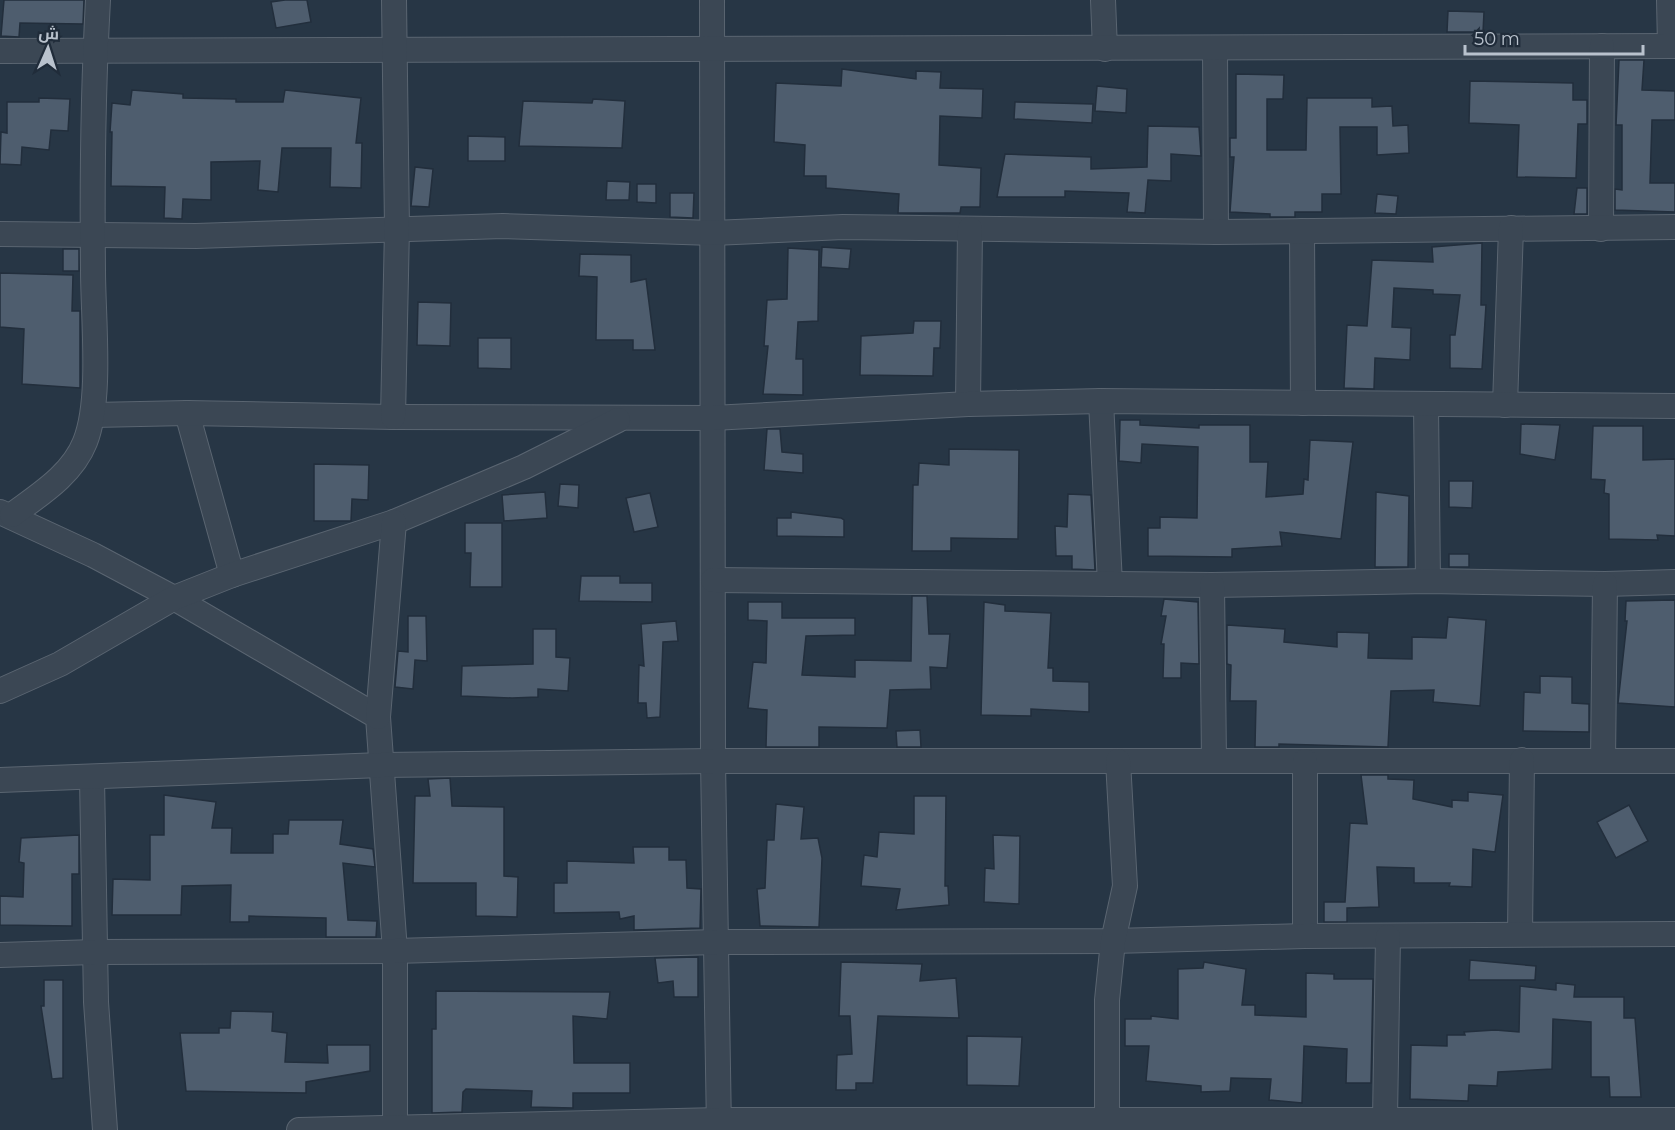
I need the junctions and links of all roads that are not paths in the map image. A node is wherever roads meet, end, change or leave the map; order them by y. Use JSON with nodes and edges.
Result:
{"nodes":[{"id":1,"x":98,"y":0,"type":"edge"},
{"id":2,"x":394,"y":0,"type":"edge"},
{"id":3,"x":712,"y":0,"type":"edge"},
{"id":4,"x":1103,"y":0,"type":"edge"},
{"id":5,"x":1669,"y":0,"type":"edge"},
{"id":6,"x":1602,"y":46,"type":"junction"},
{"id":7,"x":1672,"y":46,"type":"edge"},
{"id":8,"x":396,"y":48,"type":"junction"},
{"id":9,"x":95,"y":49,"type":"junction"},
{"id":10,"x":711,"y":49,"type":"junction"},
{"id":11,"x":1105,"y":49,"type":"junction"},
{"id":12,"x":1215,"y":49,"type":"junction"},
{"id":13,"x":0,"y":51,"type":"edge"},
{"id":14,"x":1675,"y":227,"type":"edge"},
{"id":15,"x":397,"y":228,"type":"junction"},
{"id":16,"x":1511,"y":228,"type":"junction"},
{"id":17,"x":1601,"y":229,"type":"junction"},
{"id":18,"x":970,"y":230,"type":"junction"},
{"id":19,"x":1302,"y":231,"type":"junction"},
{"id":20,"x":1216,"y":232,"type":"junction"},
{"id":21,"x":713,"y":233,"type":"junction"},
{"id":22,"x":0,"y":234,"type":"edge"},
{"id":23,"x":93,"y":236,"type":"junction"},
{"id":24,"x":1101,"y":401,"type":"junction"},
{"id":25,"x":1303,"y":403,"type":"junction"},
{"id":26,"x":968,"y":404,"type":"junction"},
{"id":27,"x":1426,"y":405,"type":"junction"},
{"id":28,"x":1505,"y":405,"type":"junction"},
{"id":29,"x":1675,"y":406,"type":"edge"},
{"id":30,"x":187,"y":413,"type":"junction"},
{"id":31,"x":94,"y":415,"type":"junction"},
{"id":32,"x":393,"y":417,"type":"junction"},
{"id":33,"x":713,"y":417,"type":"junction"},
{"id":34,"x":621,"y":419,"type":"junction"},
{"id":35,"x":6,"y":514,"type":"edge"},
{"id":36,"x":394,"y":522,"type":"junction"},
{"id":37,"x":232,"y":575,"type":"junction"},
{"id":38,"x":713,"y":580,"type":"junction"},
{"id":39,"x":1428,"y":580,"type":"junction"},
{"id":40,"x":1675,"y":582,"type":"edge"},
{"id":41,"x":1110,"y":584,"type":"junction"},
{"id":42,"x":1605,"y":584,"type":"junction"},
{"id":43,"x":1212,"y":585,"type":"junction"},
{"id":44,"x":174,"y":598,"type":"junction"},
{"id":45,"x":0,"y":691,"type":"edge"},
{"id":46,"x":378,"y":717,"type":"junction"},
{"id":47,"x":1305,"y":760,"type":"junction"},
{"id":48,"x":1522,"y":760,"type":"junction"},
{"id":49,"x":713,"y":761,"type":"junction"},
{"id":50,"x":1118,"y":761,"type":"junction"},
{"id":51,"x":1214,"y":761,"type":"junction"},
{"id":52,"x":1603,"y":761,"type":"junction"},
{"id":53,"x":1675,"y":761,"type":"edge"},
{"id":54,"x":381,"y":765,"type":"junction"},
{"id":55,"x":92,"y":778,"type":"junction"},
{"id":56,"x":0,"y":780,"type":"edge"},
{"id":57,"x":1520,"y":934,"type":"junction"},
{"id":58,"x":1675,"y":934,"type":"edge"},
{"id":59,"x":1305,"y":936,"type":"junction"},
{"id":60,"x":1388,"y":937,"type":"junction"},
{"id":61,"x":1113,"y":941,"type":"junction"},
{"id":62,"x":717,"y":942,"type":"junction"},
{"id":63,"x":395,"y":951,"type":"junction"},
{"id":64,"x":94,"y":952,"type":"junction"},
{"id":65,"x":0,"y":955,"type":"edge"},
{"id":66,"x":1385,"y":1118,"type":"junction"},
{"id":67,"x":1675,"y":1120,"type":"edge"},
{"id":68,"x":719,"y":1125,"type":"edge"},
{"id":69,"x":1107,"y":1125,"type":"edge"},
{"id":70,"x":1314,"y":1125,"type":"edge"},
{"id":71,"x":1514,"y":1125,"type":"edge"},
{"id":72,"x":395,"y":1129,"type":"edge"},
{"id":73,"x":105,"y":1130,"type":"edge"},
{"id":74,"x":299,"y":1130,"type":"edge"}],
"edges":[{"from":1,"to":9,"type":"street"},
{"from":2,"to":8,"type":"street"},
{"from":3,"to":10,"type":"street"},
{"from":4,"to":11,"type":"street"},
{"from":5,"to":7,"type":"street"},
{"from":6,"to":7,"type":"street"},
{"from":6,"to":12,"type":"street"},
{"from":6,"to":17,"type":"street"},
{"from":8,"to":9,"type":"street"},
{"from":8,"to":10,"type":"street"},
{"from":8,"to":15,"type":"street"},
{"from":9,"to":13,"type":"street"},
{"from":9,"to":23,"type":"street"},
{"from":10,"to":11,"type":"street"},
{"from":10,"to":21,"type":"street"},
{"from":11,"to":12,"type":"street"},
{"from":12,"to":20,"type":"street"},
{"from":14,"to":17,"type":"street"},
{"from":15,"to":21,"type":"street"},
{"from":15,"to":23,"type":"street"},
{"from":15,"to":32,"type":"street"},
{"from":16,"to":17,"type":"street"},
{"from":16,"to":19,"type":"street"},
{"from":16,"to":28,"type":"street"},
{"from":18,"to":20,"type":"street"},
{"from":18,"to":21,"type":"street"},
{"from":18,"to":26,"type":"street"},
{"from":19,"to":20,"type":"street"},
{"from":19,"to":25,"type":"street"},
{"from":21,"to":33,"type":"street"},
{"from":22,"to":23,"type":"street"},
{"from":23,"to":31,"type":"street"},
{"from":24,"to":25,"type":"street"},
{"from":24,"to":26,"type":"street"},
{"from":24,"to":41,"type":"street"},
{"from":25,"to":27,"type":"street"},
{"from":26,"to":33,"type":"street"},
{"from":27,"to":28,"type":"street"},
{"from":27,"to":39,"type":"street"},
{"from":28,"to":29,"type":"street"},
{"from":30,"to":31,"type":"street"},
{"from":30,"to":32,"type":"street"},
{"from":30,"to":37,"type":"street"},
{"from":31,"to":35,"type":"street"},
{"from":32,"to":34,"type":"street"},
{"from":33,"to":34,"type":"street"},
{"from":33,"to":38,"type":"street"},
{"from":34,"to":36,"type":"street"},
{"from":35,"to":44,"type":"street"},
{"from":36,"to":37,"type":"street"},
{"from":36,"to":46,"type":"street"},
{"from":37,"to":44,"type":"street"},
{"from":38,"to":41,"type":"street"},
{"from":38,"to":49,"type":"street"},
{"from":39,"to":42,"type":"street"},
{"from":39,"to":43,"type":"street"},
{"from":40,"to":42,"type":"street"},
{"from":41,"to":43,"type":"street"},
{"from":42,"to":52,"type":"street"},
{"from":43,"to":51,"type":"street"},
{"from":44,"to":45,"type":"street"},
{"from":44,"to":46,"type":"street"},
{"from":46,"to":54,"type":"street"},
{"from":47,"to":48,"type":"street"},
{"from":47,"to":51,"type":"street"},
{"from":47,"to":59,"type":"street"},
{"from":48,"to":52,"type":"street"},
{"from":48,"to":57,"type":"street"},
{"from":49,"to":50,"type":"street"},
{"from":49,"to":54,"type":"street"},
{"from":49,"to":62,"type":"street"},
{"from":50,"to":51,"type":"street"},
{"from":50,"to":61,"type":"street"},
{"from":52,"to":53,"type":"street"},
{"from":54,"to":55,"type":"street"},
{"from":54,"to":63,"type":"street"},
{"from":55,"to":56,"type":"street"},
{"from":55,"to":64,"type":"street"},
{"from":57,"to":58,"type":"street"},
{"from":57,"to":60,"type":"street"},
{"from":59,"to":60,"type":"street"},
{"from":59,"to":61,"type":"street"},
{"from":60,"to":66,"type":"street"},
{"from":61,"to":62,"type":"street"},
{"from":61,"to":69,"type":"street"},
{"from":62,"to":63,"type":"street"},
{"from":62,"to":68,"type":"street"},
{"from":63,"to":64,"type":"street"},
{"from":63,"to":72,"type":"street"},
{"from":64,"to":65,"type":"street"},
{"from":64,"to":73,"type":"street"},
{"from":66,"to":70,"type":"street"},
{"from":66,"to":71,"type":"street"},
{"from":67,"to":71,"type":"street"},
{"from":68,"to":69,"type":"street"},
{"from":68,"to":72,"type":"street"},
{"from":69,"to":70,"type":"street"},
{"from":72,"to":74,"type":"street"}]}
